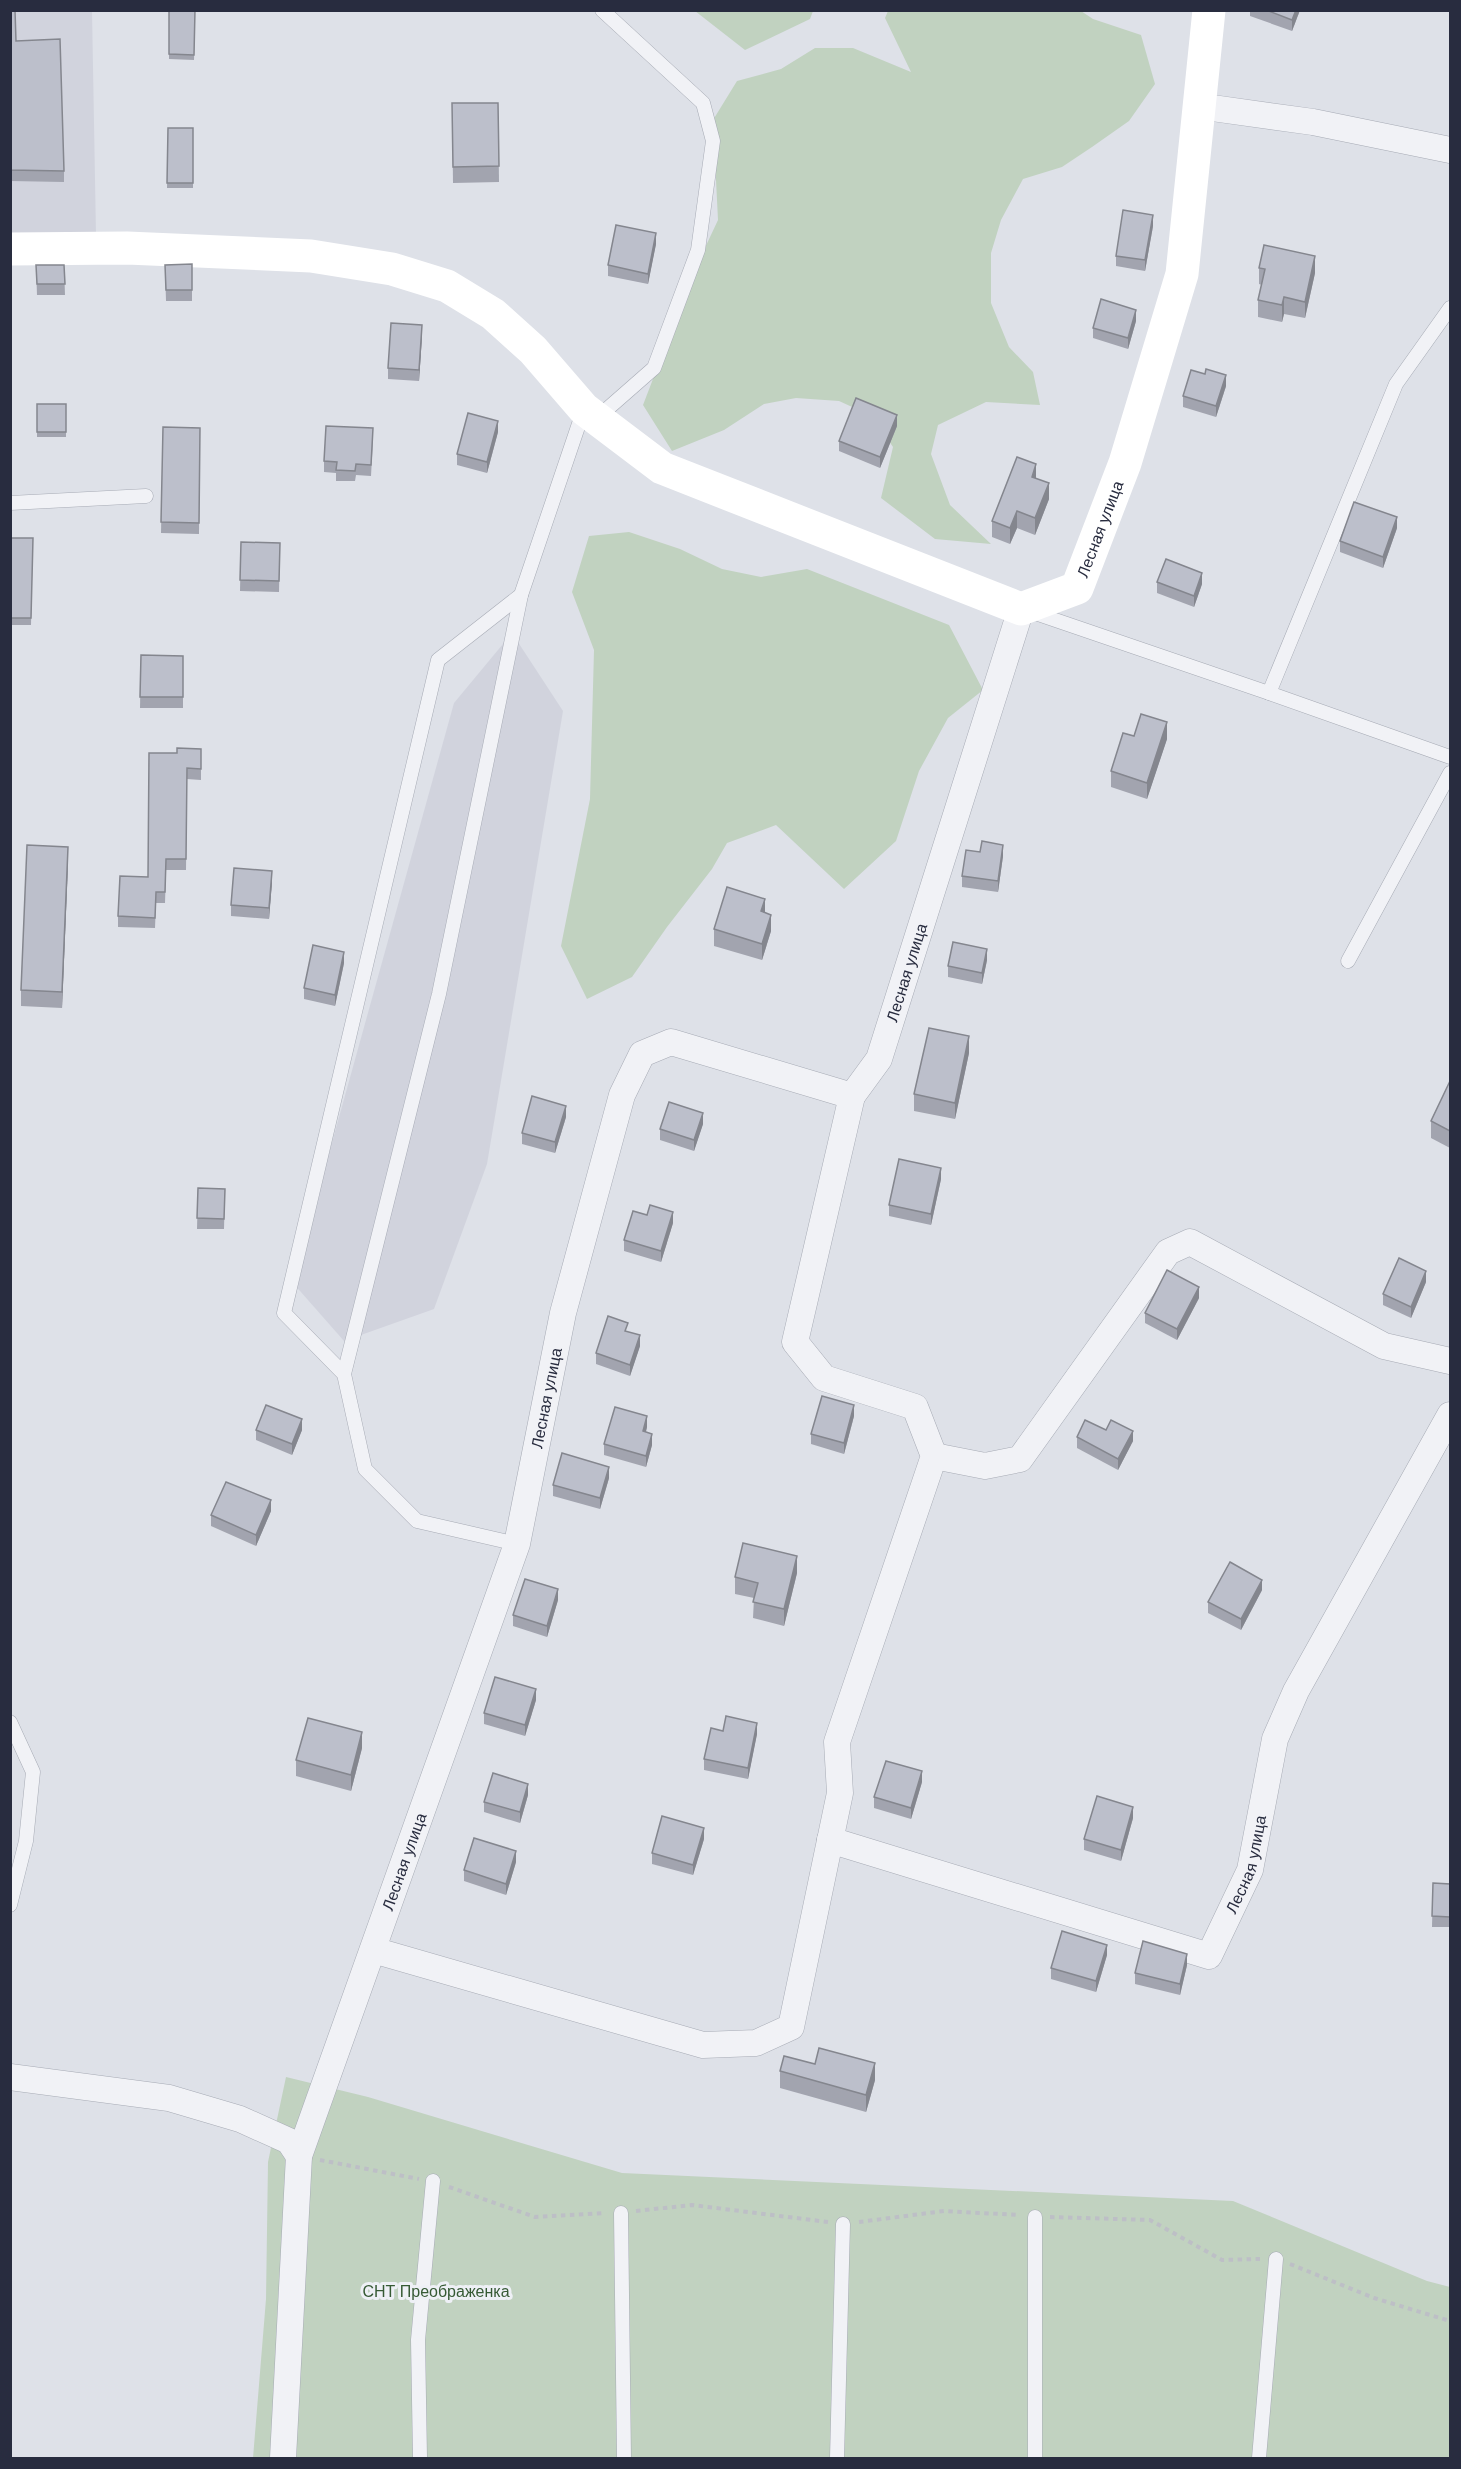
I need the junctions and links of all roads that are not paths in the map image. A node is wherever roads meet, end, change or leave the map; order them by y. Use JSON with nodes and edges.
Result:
{"nodes":[{"id":1,"x":602,"y":10,"type":"edge"},
{"id":2,"x":1209,"y":10,"type":"edge"},
{"id":3,"x":1198,"y":106,"type":"junction"},
{"id":4,"x":1450,"y":150,"type":"edge"},
{"id":5,"x":10,"y":249,"type":"edge"},
{"id":6,"x":1450,"y":308,"type":"edge"},
{"id":7,"x":590,"y":413,"type":"junction"},
{"id":8,"x":146,"y":496,"type":"dead end"},
{"id":9,"x":10,"y":503,"type":"edge"},
{"id":10,"x":521,"y":595,"type":"junction"},
{"id":11,"x":1021,"y":609,"type":"junction"},
{"id":12,"x":1269,"y":693,"type":"junction"},
{"id":13,"x":1450,"y":757,"type":"edge"},
{"id":14,"x":1450,"y":774,"type":"edge"},
{"id":15,"x":1348,"y":961,"type":"dead end"},
{"id":16,"x":852,"y":1096,"type":"junction"},
{"id":17,"x":1450,"y":1361,"type":"edge"},
{"id":18,"x":344,"y":1374,"type":"junction"},
{"id":19,"x":1450,"y":1415,"type":"edge"},
{"id":20,"x":934,"y":1456,"type":"junction"},
{"id":21,"x":517,"y":1544,"type":"junction"},
{"id":22,"x":10,"y":1722,"type":"edge"},
{"id":23,"x":830,"y":1840,"type":"junction"},
{"id":24,"x":10,"y":1905,"type":"edge"},
{"id":25,"x":373,"y":1950,"type":"junction"},
{"id":26,"x":10,"y":2077,"type":"edge"},
{"id":27,"x":299,"y":2156,"type":"junction"},
{"id":28,"x":433,"y":2181,"type":"road end"},
{"id":29,"x":621,"y":2212,"type":"road end"},
{"id":30,"x":1035,"y":2217,"type":"road end"},
{"id":31,"x":843,"y":2224,"type":"road end"},
{"id":32,"x":1276,"y":2259,"type":"road end"},
{"id":33,"x":283,"y":2458,"type":"edge"},
{"id":34,"x":420,"y":2458,"type":"edge"},
{"id":35,"x":624,"y":2458,"type":"edge"},
{"id":36,"x":837,"y":2458,"type":"edge"},
{"id":37,"x":1035,"y":2458,"type":"edge"},
{"id":38,"x":1259,"y":2458,"type":"edge"}],
"edges":[{"from":1,"to":7,"type":"lane"},
{"from":2,"to":3,"type":"street","name":"Лесная улица"},
{"from":3,"to":4,"type":"street"},
{"from":3,"to":11,"type":"street","name":"Лесная улица"},
{"from":5,"to":7,"type":"street"},
{"from":6,"to":12,"type":"lane"},
{"from":7,"to":10,"type":"lane"},
{"from":7,"to":11,"type":"street"},
{"from":8,"to":9,"type":"lane"},
{"from":10,"to":18,"type":"lane"},
{"from":10,"to":18,"type":"lane"},
{"from":11,"to":12,"type":"lane"},
{"from":11,"to":16,"type":"street","name":"Лесная улица"},
{"from":12,"to":13,"type":"lane"},
{"from":14,"to":15,"type":"lane"},
{"from":16,"to":20,"type":"street","name":"Лесная улица"},
{"from":16,"to":21,"type":"street","name":"Лесная улица"},
{"from":17,"to":20,"type":"street"},
{"from":18,"to":21,"type":"lane"},
{"from":19,"to":23,"type":"street","name":"Лесная улица"},
{"from":20,"to":23,"type":"street"},
{"from":21,"to":25,"type":"street","name":"Лесная улица"},
{"from":22,"to":24,"type":"lane"},
{"from":23,"to":25,"type":"street"},
{"from":25,"to":27,"type":"street","name":"Лесная улица"},
{"from":26,"to":27,"type":"street"},
{"from":27,"to":33,"type":"street","name":"Лесная улица"},
{"from":28,"to":34,"type":"lane"},
{"from":29,"to":35,"type":"lane"},
{"from":30,"to":37,"type":"lane"},
{"from":31,"to":36,"type":"lane"},
{"from":32,"to":38,"type":"lane"}]}
